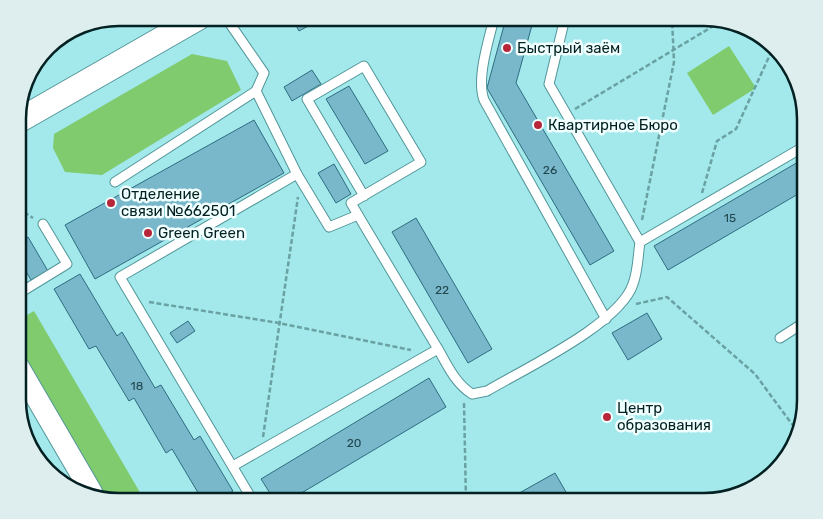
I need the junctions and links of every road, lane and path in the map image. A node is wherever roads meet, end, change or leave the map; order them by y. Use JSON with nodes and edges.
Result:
{"nodes":[{"id":1,"x":184,"y":26,"type":"edge"},
{"id":2,"x":232,"y":26,"type":"edge"},
{"id":3,"x":492,"y":26,"type":"edge"},
{"id":4,"x":563,"y":26,"type":"edge"},
{"id":5,"x":673,"y":26,"type":"edge"},
{"id":6,"x":712,"y":27,"type":"edge"},
{"id":7,"x":675,"y":49,"type":"junction"},
{"id":8,"x":770,"y":54,"type":"edge"},
{"id":9,"x":256,"y":91,"type":"junction"},
{"id":10,"x":566,"y":114,"type":"junction"},
{"id":11,"x":26,"y":116,"type":"edge"},
{"id":12,"x":797,"y":151,"type":"edge"},
{"id":13,"x":299,"y":177,"type":"junction"},
{"id":14,"x":115,"y":182,"type":"dead end"},
{"id":15,"x":364,"y":196,"type":"junction"},
{"id":16,"x":697,"y":209,"type":"junction"},
{"id":17,"x":26,"y":213,"type":"edge"},
{"id":18,"x":358,"y":215,"type":"junction"},
{"id":19,"x":43,"y":224,"type":"joint"},
{"id":20,"x":634,"y":232,"type":"junction"},
{"id":21,"x":640,"y":242,"type":"junction"},
{"id":22,"x":26,"y":289,"type":"edge"},
{"id":23,"x":134,"y":300,"type":"junction"},
{"id":24,"x":617,"y":308,"type":"junction"},
{"id":25,"x":606,"y":319,"type":"junction"},
{"id":26,"x":279,"y":323,"type":"junction"},
{"id":27,"x":797,"y":327,"type":"edge"},
{"id":28,"x":780,"y":338,"type":"dead end"},
{"id":29,"x":438,"y":349,"type":"junction"},
{"id":30,"x":430,"y":354,"type":"junction"},
{"id":31,"x":26,"y":380,"type":"edge"},
{"id":32,"x":472,"y":394,"type":"junction"},
{"id":33,"x":793,"y":426,"type":"edge"},
{"id":34,"x":260,"y":450,"type":"junction"},
{"id":35,"x":233,"y":466,"type":"junction"},
{"id":36,"x":89,"y":487,"type":"edge"},
{"id":37,"x":248,"y":493,"type":"edge"},
{"id":38,"x":466,"y":493,"type":"edge"}],
"edges":[{"from":1,"to":11,"type":"main road"},
{"from":2,"to":9,"type":"lane"},
{"from":3,"to":25,"type":"lane"},
{"from":4,"to":10,"type":"lane"},
{"from":5,"to":7,"type":"path"},
{"from":6,"to":7,"type":"path"},
{"from":7,"to":10,"type":"path"},
{"from":7,"to":20,"type":"path"},
{"from":8,"to":16,"type":"path"},
{"from":9,"to":13,"type":"lane"},
{"from":9,"to":14,"type":"lane"},
{"from":10,"to":20,"type":"lane"},
{"from":12,"to":16,"type":"lane"},
{"from":13,"to":18,"type":"lane"},
{"from":13,"to":23,"type":"lane"},
{"from":13,"to":26,"type":"path"},
{"from":15,"to":15,"type":"lane"},
{"from":15,"to":18,"type":"lane"},
{"from":16,"to":21,"type":"lane"},
{"from":17,"to":19,"type":"path"},
{"from":18,"to":29,"type":"lane"},
{"from":19,"to":22,"type":"lane"},
{"from":20,"to":21,"type":"lane"},
{"from":21,"to":24,"type":"lane"},
{"from":23,"to":26,"type":"path"},
{"from":23,"to":35,"type":"lane"},
{"from":24,"to":25,"type":"lane"},
{"from":24,"to":33,"type":"path"},
{"from":25,"to":32,"type":"lane"},
{"from":26,"to":30,"type":"path"},
{"from":26,"to":34,"type":"path"},
{"from":27,"to":28,"type":"lane"},
{"from":29,"to":30,"type":"lane"},
{"from":29,"to":32,"type":"lane"},
{"from":30,"to":34,"type":"lane"},
{"from":31,"to":36,"type":"street"},
{"from":32,"to":38,"type":"path"},
{"from":34,"to":35,"type":"lane"},
{"from":35,"to":37,"type":"lane"}]}
